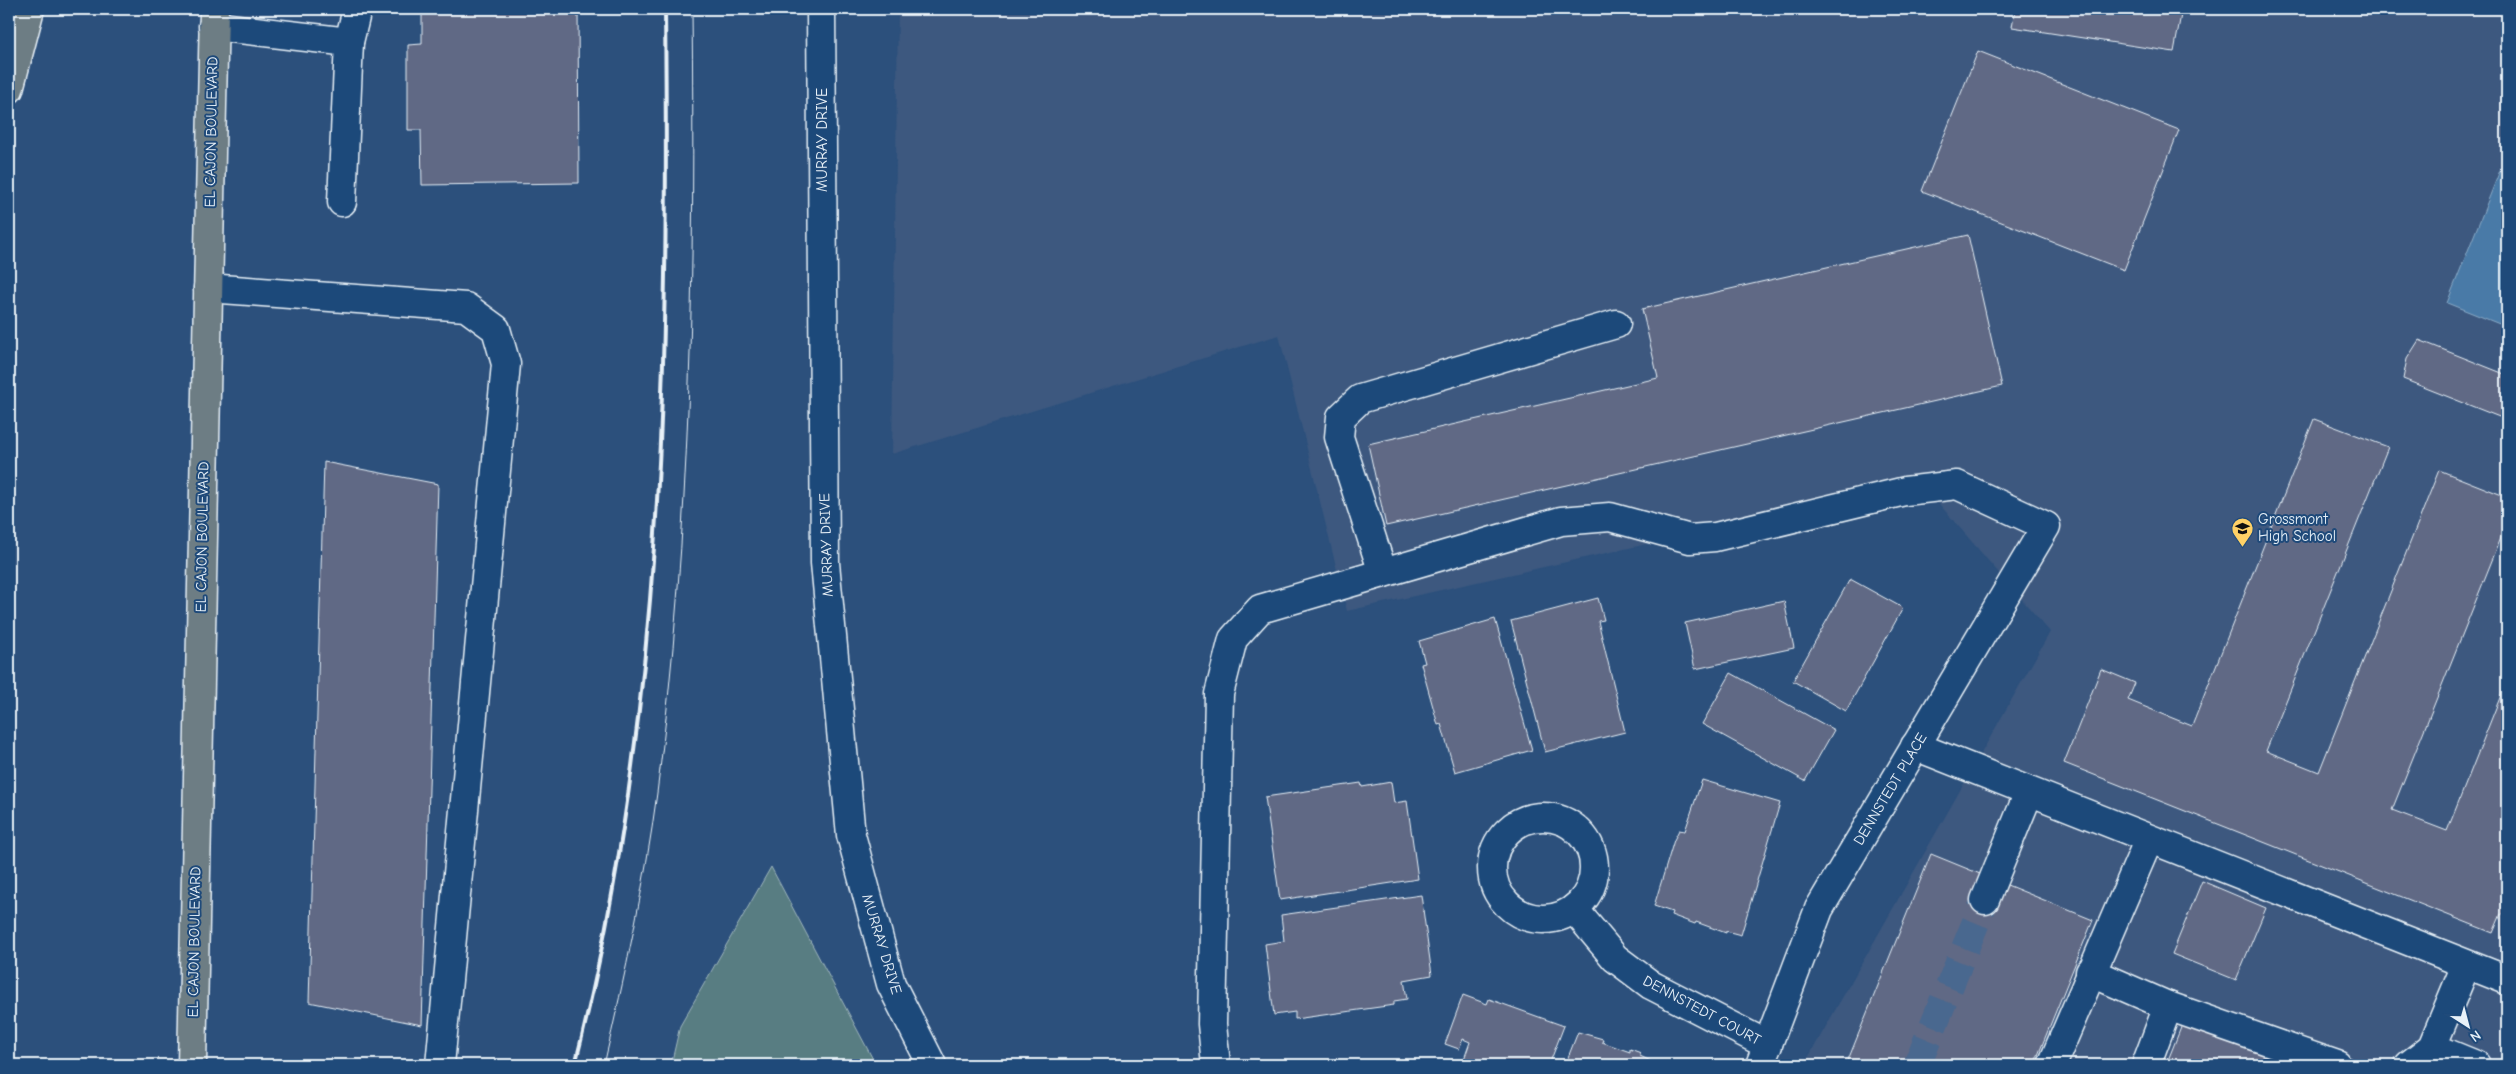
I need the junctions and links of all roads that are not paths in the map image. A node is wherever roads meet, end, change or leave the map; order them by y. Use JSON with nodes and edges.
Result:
{"nodes":[{"id":1,"x":30,"y":9,"type":"edge"},
{"id":2,"x":357,"y":9,"type":"edge"},
{"id":3,"x":821,"y":9,"type":"edge"},
{"id":4,"x":214,"y":18,"type":"edge"},
{"id":5,"x":350,"y":42,"type":"junction"},
{"id":6,"x":9,"y":89,"type":"edge"},
{"id":7,"x":342,"y":202,"type":"dead end"},
{"id":8,"x":208,"y":288,"type":"junction"},
{"id":9,"x":1616,"y":324,"type":"dead end"},
{"id":10,"x":1383,"y":573,"type":"junction"},
{"id":11,"x":1915,"y":746,"type":"junction"},
{"id":12,"x":2029,"y":792,"type":"junction"},
{"id":13,"x":2149,"y":839,"type":"junction"},
{"id":14,"x":1985,"y":900,"type":"tunnel mouth"},
{"id":15,"x":1574,"y":909,"type":"dead end"},
{"id":16,"x":2466,"y":964,"type":"junction"},
{"id":17,"x":2090,"y":972,"type":"junction"},
{"id":18,"x":2507,"y":980,"type":"edge"},
{"id":19,"x":2168,"y":1006,"type":"junction"},
{"id":20,"x":2432,"y":1047,"type":"junction"},
{"id":21,"x":1764,"y":1055,"type":"edge"},
{"id":22,"x":192,"y":1065,"type":"edge"},
{"id":23,"x":440,"y":1065,"type":"edge"},
{"id":24,"x":932,"y":1065,"type":"edge"},
{"id":25,"x":1216,"y":1065,"type":"edge"},
{"id":26,"x":2052,"y":1065,"type":"edge"},
{"id":27,"x":2146,"y":1065,"type":"edge"},
{"id":28,"x":2337,"y":1065,"type":"edge"},
{"id":29,"x":2409,"y":1065,"type":"edge"},
{"id":30,"x":2476,"y":1065,"type":"edge"}],
"edges":[{"from":1,"to":6,"type":"main road"},
{"from":2,"to":5,"type":"street"},
{"from":3,"to":24,"type":"street","name":"MURRAY DRIVE"},
{"from":4,"to":5,"type":"street"},
{"from":4,"to":8,"type":"main road","name":"EL CAJON BOULEVARD"},
{"from":5,"to":7,"type":"street"},
{"from":8,"to":22,"type":"main road","name":"EL CAJON BOULEVARD"},
{"from":8,"to":23,"type":"street"},
{"from":9,"to":10,"type":"street"},
{"from":10,"to":11,"type":"street","name":"DENNSTEDT PLACE"},
{"from":10,"to":25,"type":"street"},
{"from":11,"to":12,"type":"street"},
{"from":11,"to":21,"type":"street","name":"DENNSTEDT PLACE"},
{"from":12,"to":13,"type":"street"},
{"from":12,"to":14,"type":"street"},
{"from":13,"to":16,"type":"street"},
{"from":13,"to":17,"type":"street"},
{"from":15,"to":21,"type":"street","name":"DENNSTEDT COURT"},
{"from":16,"to":18,"type":"street"},
{"from":16,"to":20,"type":"street"},
{"from":17,"to":19,"type":"street"},
{"from":17,"to":26,"type":"street"},
{"from":19,"to":27,"type":"street"},
{"from":19,"to":28,"type":"street"},
{"from":20,"to":29,"type":"street"},
{"from":20,"to":30,"type":"street"}]}
